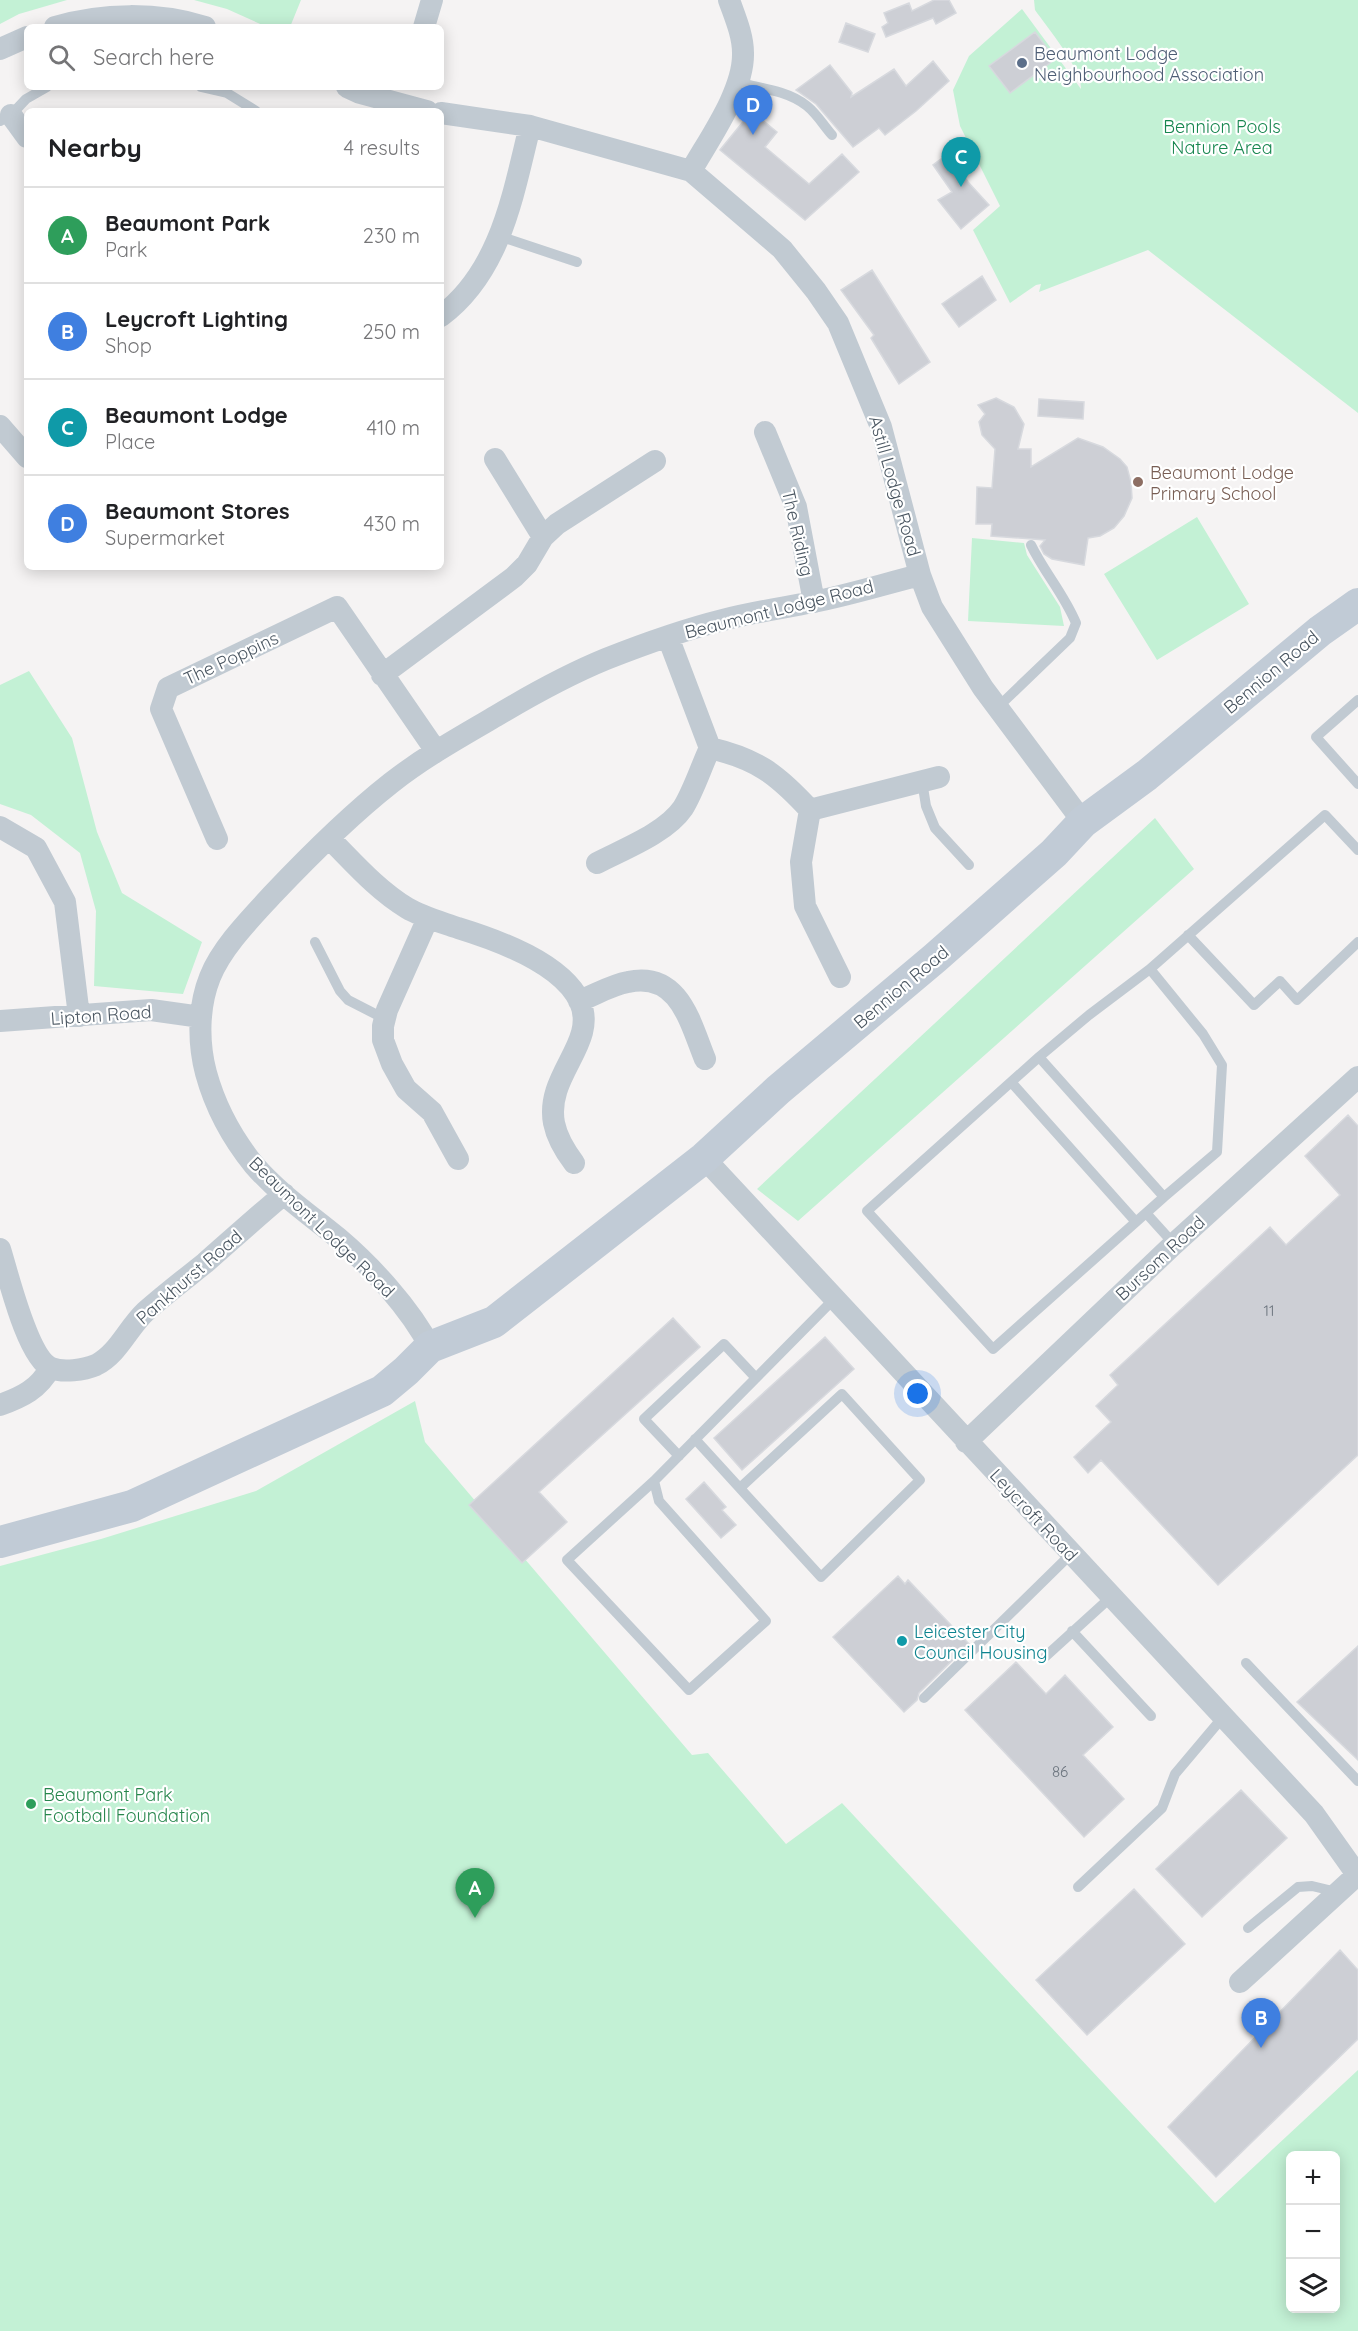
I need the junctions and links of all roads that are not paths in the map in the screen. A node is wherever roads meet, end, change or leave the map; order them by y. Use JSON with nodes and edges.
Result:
{"nodes":[{"id":1,"x":432,"y":0,"type":"edge"},
{"id":2,"x":729,"y":0,"type":"edge"},
{"id":3,"x":63,"y":24,"type":"edge"},
{"id":4,"x":193,"y":24,"type":"edge"},
{"id":5,"x":425,"y":24,"type":"edge"},
{"id":6,"x":24,"y":37,"type":"edge"},
{"id":7,"x":0,"y":49,"type":"edge"},
{"id":8,"x":739,"y":82,"type":"junction"},
{"id":9,"x":42,"y":90,"type":"edge"},
{"id":10,"x":214,"y":90,"type":"edge"},
{"id":11,"x":353,"y":90,"type":"edge"},
{"id":12,"x":415,"y":102,"type":"edge"},
{"id":13,"x":251,"y":108,"type":"edge"},
{"id":14,"x":444,"y":114,"type":"edge"},
{"id":15,"x":5,"y":118,"type":"edge"},
{"id":16,"x":530,"y":126,"type":"junction"},
{"id":17,"x":24,"y":134,"type":"edge"},
{"id":18,"x":832,"y":135,"type":"dead end"},
{"id":19,"x":691,"y":171,"type":"junction"},
{"id":20,"x":500,"y":236,"type":"junction"},
{"id":21,"x":577,"y":262,"type":"dead end"},
{"id":22,"x":444,"y":313,"type":"edge"},
{"id":23,"x":0,"y":426,"type":"edge"},
{"id":24,"x":765,"y":432,"type":"dead end"},
{"id":25,"x":24,"y":454,"type":"edge"},
{"id":26,"x":495,"y":459,"type":"dead end"},
{"id":27,"x":655,"y":461,"type":"dead end"},
{"id":28,"x":543,"y":537,"type":"junction"},
{"id":29,"x":1031,"y":545,"type":"dead end"},
{"id":30,"x":920,"y":575,"type":"junction"},
{"id":31,"x":814,"y":602,"type":"junction"},
{"id":32,"x":1358,"y":604,"type":"edge"},
{"id":33,"x":668,"y":637,"type":"junction"},
{"id":34,"x":382,"y":675,"type":"junction"},
{"id":35,"x":1358,"y":700,"type":"edge"},
{"id":36,"x":998,"y":708,"type":"junction"},
{"id":37,"x":710,"y":748,"type":"junction"},
{"id":38,"x":436,"y":751,"type":"junction"},
{"id":39,"x":931,"y":779,"type":"joint"},
{"id":40,"x":1358,"y":784,"type":"edge"},
{"id":41,"x":810,"y":810,"type":"junction"},
{"id":42,"x":1083,"y":822,"type":"junction"},
{"id":43,"x":0,"y":827,"type":"edge"},
{"id":44,"x":329,"y":838,"type":"junction"},
{"id":45,"x":217,"y":839,"type":"dead end"},
{"id":46,"x":1358,"y":850,"type":"edge"},
{"id":47,"x":597,"y":864,"type":"dead end"},
{"id":48,"x":969,"y":866,"type":"dead end"},
{"id":49,"x":428,"y":918,"type":"junction"},
{"id":50,"x":1188,"y":935,"type":"junction"},
{"id":51,"x":315,"y":942,"type":"dead end"},
{"id":52,"x":1358,"y":942,"type":"edge"},
{"id":53,"x":1150,"y":969,"type":"junction"},
{"id":54,"x":840,"y":977,"type":"dead end"},
{"id":55,"x":579,"y":1001,"type":"junction"},
{"id":56,"x":79,"y":1016,"type":"junction"},
{"id":57,"x":201,"y":1017,"type":"junction"},
{"id":58,"x":385,"y":1019,"type":"junction"},
{"id":59,"x":0,"y":1021,"type":"edge"},
{"id":60,"x":1039,"y":1057,"type":"junction"},
{"id":61,"x":705,"y":1059,"type":"dead end"},
{"id":62,"x":1358,"y":1077,"type":"edge"},
{"id":63,"x":1011,"y":1082,"type":"junction"},
{"id":64,"x":704,"y":1158,"type":"junction"},
{"id":65,"x":458,"y":1159,"type":"dead end"},
{"id":66,"x":574,"y":1163,"type":"dead end"},
{"id":67,"x":284,"y":1194,"type":"junction"},
{"id":68,"x":1164,"y":1197,"type":"junction"},
{"id":69,"x":1146,"y":1213,"type":"junction"},
{"id":70,"x":1136,"y":1222,"type":"junction"},
{"id":71,"x":1174,"y":1244,"type":"junction"},
{"id":72,"x":0,"y":1249,"type":"edge"},
{"id":73,"x":834,"y":1299,"type":"junction"},
{"id":74,"x":430,"y":1347,"type":"junction"},
{"id":75,"x":50,"y":1368,"type":"junction"},
{"id":76,"x":756,"y":1378,"type":"junction"},
{"id":77,"x":0,"y":1405,"type":"edge"},
{"id":78,"x":695,"y":1439,"type":"junction"},
{"id":79,"x":966,"y":1442,"type":"junction"},
{"id":80,"x":679,"y":1456,"type":"junction"},
{"id":81,"x":654,"y":1480,"type":"junction"},
{"id":82,"x":741,"y":1487,"type":"junction"},
{"id":83,"x":0,"y":1542,"type":"edge"},
{"id":84,"x":1071,"y":1554,"type":"junction"},
{"id":85,"x":1111,"y":1597,"type":"junction"},
{"id":86,"x":1072,"y":1631,"type":"junction"},
{"id":87,"x":1046,"y":1656,"type":"dead end"},
{"id":88,"x":1246,"y":1663,"type":"dead end"},
{"id":89,"x":924,"y":1698,"type":"dead end"},
{"id":90,"x":1151,"y":1716,"type":"dead end"},
{"id":91,"x":1223,"y":1717,"type":"junction"},
{"id":92,"x":1358,"y":1780,"type":"edge"},
{"id":93,"x":1357,"y":1875,"type":"edge"},
{"id":94,"x":1078,"y":1887,"type":"dead end"},
{"id":95,"x":1338,"y":1893,"type":"junction"},
{"id":96,"x":1248,"y":1928,"type":"dead end"},
{"id":97,"x":1240,"y":1982,"type":"dead end"}],
"edges":[{"from":1,"to":5,"type":"street"},
{"from":2,"to":8,"type":"street"},
{"from":3,"to":4,"type":"street"},
{"from":6,"to":7,"type":"street"},
{"from":8,"to":18,"type":"lane"},
{"from":8,"to":19,"type":"street"},
{"from":9,"to":15,"type":"lane"},
{"from":10,"to":13,"type":"lane"},
{"from":11,"to":12,"type":"street"},
{"from":14,"to":16,"type":"street","name":"Astill Lodge Road"},
{"from":15,"to":17,"type":"street"},
{"from":16,"to":19,"type":"street","name":"Astill Lodge Road"},
{"from":16,"to":20,"type":"street"},
{"from":19,"to":30,"type":"street","name":"Astill Lodge Road"},
{"from":20,"to":21,"type":"lane"},
{"from":20,"to":22,"type":"street"},
{"from":23,"to":25,"type":"street"},
{"from":24,"to":31,"type":"street","name":"The Riding"},
{"from":26,"to":28,"type":"street"},
{"from":27,"to":28,"type":"street"},
{"from":28,"to":34,"type":"street"},
{"from":29,"to":36,"type":"lane"},
{"from":30,"to":31,"type":"street","name":"Beaumont Lodge Road"},
{"from":30,"to":36,"type":"street","name":"Astill Lodge Road"},
{"from":31,"to":33,"type":"street","name":"Beaumont Lodge Road"},
{"from":32,"to":42,"type":"street","name":"Bennion Road"},
{"from":33,"to":37,"type":"street"},
{"from":33,"to":38,"type":"street","name":"Beaumont Lodge Road"},
{"from":34,"to":38,"type":"street","name":"The Poppins"},
{"from":34,"to":45,"type":"street","name":"The Poppins"},
{"from":35,"to":40,"type":"lane"},
{"from":36,"to":42,"type":"street","name":"Astill Lodge Road"},
{"from":37,"to":41,"type":"street"},
{"from":37,"to":47,"type":"street"},
{"from":38,"to":44,"type":"street","name":"Beaumont Lodge Road"},
{"from":39,"to":41,"type":"street"},
{"from":39,"to":48,"type":"lane"},
{"from":41,"to":54,"type":"street"},
{"from":42,"to":64,"type":"street","name":"Bennion Road"},
{"from":43,"to":56,"type":"street"},
{"from":44,"to":49,"type":"street"},
{"from":44,"to":57,"type":"street","name":"Beaumont Lodge Road"},
{"from":46,"to":50,"type":"lane"},
{"from":49,"to":55,"type":"street"},
{"from":49,"to":58,"type":"street"},
{"from":50,"to":52,"type":"lane"},
{"from":50,"to":53,"type":"lane"},
{"from":51,"to":58,"type":"lane"},
{"from":53,"to":60,"type":"lane"},
{"from":53,"to":68,"type":"lane"},
{"from":55,"to":61,"type":"street"},
{"from":55,"to":66,"type":"street"},
{"from":56,"to":57,"type":"street","name":"Lipton Road"},
{"from":56,"to":59,"type":"street","name":"Lipton Road"},
{"from":57,"to":67,"type":"street","name":"Beaumont Lodge Road"},
{"from":58,"to":65,"type":"street"},
{"from":60,"to":63,"type":"lane"},
{"from":60,"to":68,"type":"lane"},
{"from":62,"to":71,"type":"street","name":"Bursom Road"},
{"from":63,"to":70,"type":"lane"},
{"from":63,"to":70,"type":"lane"},
{"from":64,"to":73,"type":"street","name":"Leycroft Road"},
{"from":64,"to":74,"type":"street","name":"Bennion Road"},
{"from":67,"to":74,"type":"street","name":"Beaumont Lodge Road"},
{"from":67,"to":75,"type":"street","name":"Pankhurst Road"},
{"from":68,"to":69,"type":"lane"},
{"from":69,"to":70,"type":"lane"},
{"from":69,"to":71,"type":"lane"},
{"from":71,"to":79,"type":"street","name":"Bursom Road"},
{"from":72,"to":75,"type":"street"},
{"from":73,"to":76,"type":"lane"},
{"from":73,"to":79,"type":"street","name":"Leycroft Road"},
{"from":74,"to":83,"type":"street"},
{"from":75,"to":77,"type":"street"},
{"from":76,"to":78,"type":"lane"},
{"from":76,"to":80,"type":"lane"},
{"from":78,"to":80,"type":"lane"},
{"from":78,"to":82,"type":"lane"},
{"from":79,"to":84,"type":"street","name":"Leycroft Road"},
{"from":80,"to":81,"type":"lane"},
{"from":81,"to":81,"type":"lane"},
{"from":82,"to":82,"type":"lane"},
{"from":84,"to":85,"type":"street","name":"Leycroft Road"},
{"from":84,"to":89,"type":"lane"},
{"from":85,"to":86,"type":"lane"},
{"from":85,"to":91,"type":"street","name":"Leycroft Road"},
{"from":86,"to":87,"type":"lane"},
{"from":86,"to":90,"type":"lane"},
{"from":88,"to":92,"type":"lane"},
{"from":91,"to":93,"type":"street","name":"Leycroft Road"},
{"from":91,"to":94,"type":"lane"},
{"from":93,"to":95,"type":"street"},
{"from":95,"to":96,"type":"lane"},
{"from":95,"to":97,"type":"street"}]}
